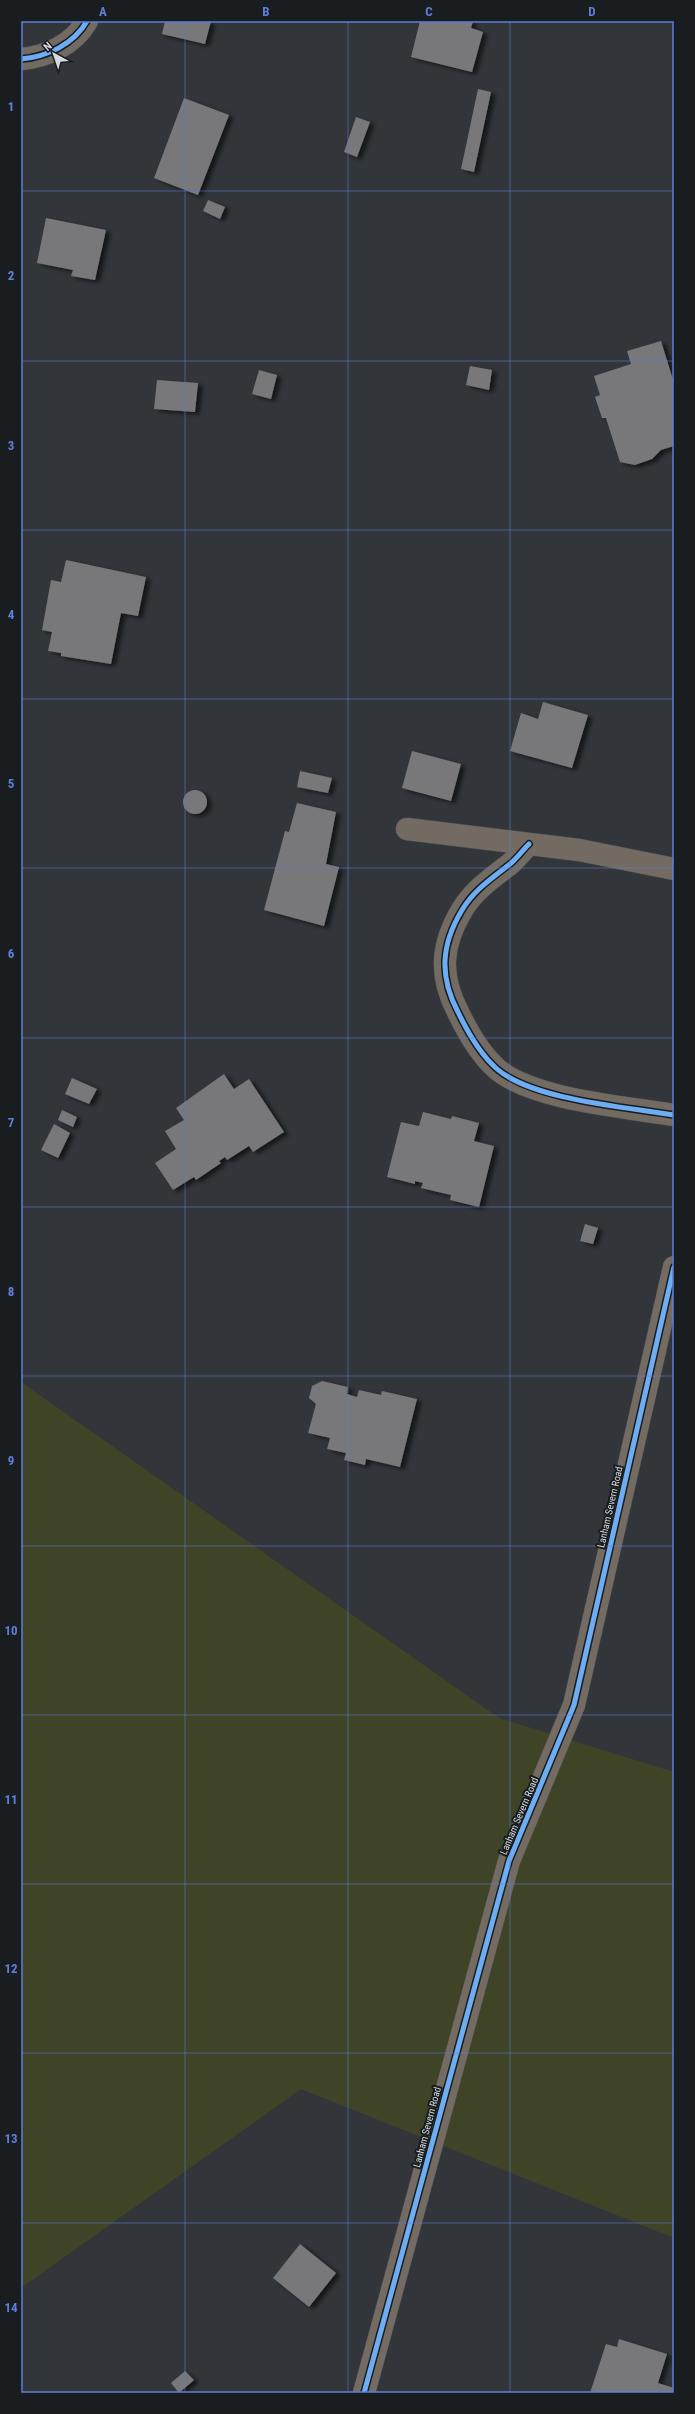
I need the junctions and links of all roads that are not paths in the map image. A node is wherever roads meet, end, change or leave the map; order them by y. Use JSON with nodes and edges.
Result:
{"nodes":[{"id":1,"x":87,"y":21,"type":"edge"},
{"id":2,"x":21,"y":58,"type":"edge"},
{"id":3,"x":407,"y":829,"type":"dead end"},
{"id":4,"x":529,"y":844,"type":"junction"},
{"id":5,"x":674,"y":869,"type":"edge"},
{"id":6,"x":674,"y":1114,"type":"edge"},
{"id":7,"x":674,"y":1267,"type":"edge"},
{"id":8,"x":364,"y":2393,"type":"edge"}],
"edges":[{"from":1,"to":2,"type":"street"},
{"from":3,"to":4,"type":"street"},
{"from":4,"to":5,"type":"street"},
{"from":4,"to":6,"type":"street"},
{"from":7,"to":8,"type":"main road","name":"Lanham Severn Road"}]}
